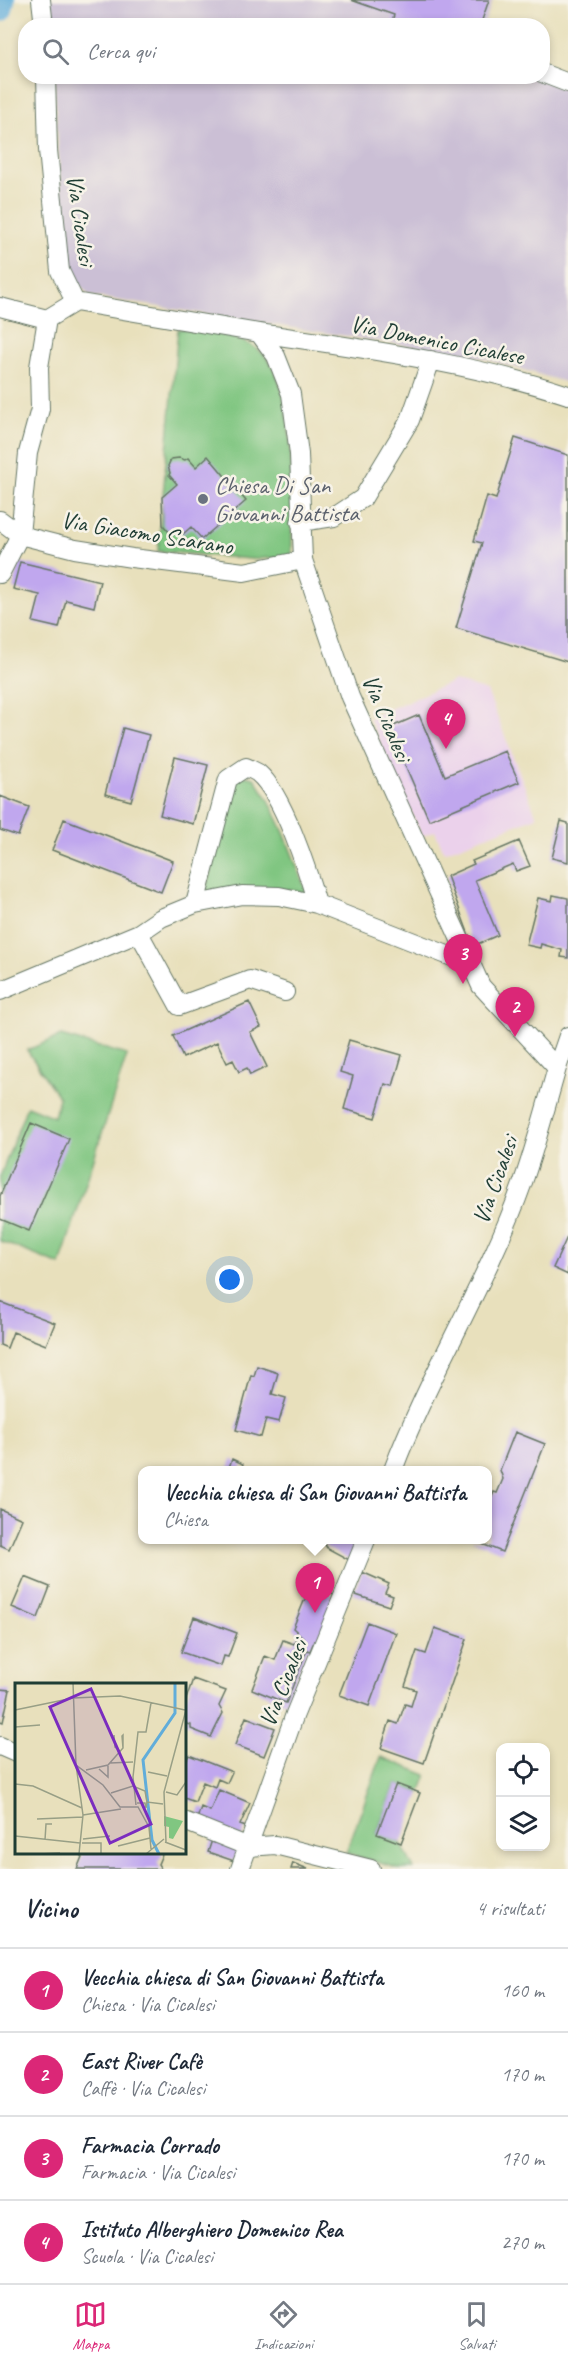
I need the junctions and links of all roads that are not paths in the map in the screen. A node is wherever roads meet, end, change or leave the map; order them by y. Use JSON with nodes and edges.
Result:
{"nodes":[{"id":1,"x":41,"y":0,"type":"edge"},
{"id":2,"x":43,"y":18,"type":"edge"},
{"id":3,"x":550,"y":76,"type":"edge"},
{"id":4,"x":568,"y":83,"type":"edge"},
{"id":5,"x":46,"y":84,"type":"edge"},
{"id":6,"x":75,"y":302,"type":"junction"},
{"id":7,"x":0,"y":308,"type":"edge"},
{"id":8,"x":47,"y":319,"type":"junction"},
{"id":9,"x":259,"y":333,"type":"junction"},
{"id":10,"x":296,"y":338,"type":"junction"},
{"id":11,"x":431,"y":360,"type":"junction"},
{"id":12,"x":280,"y":364,"type":"junction"},
{"id":13,"x":568,"y":395,"type":"edge"},
{"id":14,"x":0,"y":520,"type":"edge"},
{"id":15,"x":300,"y":522,"type":"junction"},
{"id":16,"x":20,"y":535,"type":"junction"},
{"id":17,"x":303,"y":560,"type":"junction"},
{"id":18,"x":0,"y":574,"type":"edge"},
{"id":19,"x":195,"y":904,"type":"junction"},
{"id":20,"x":316,"y":904,"type":"junction"},
{"id":21,"x":139,"y":933,"type":"junction"},
{"id":22,"x":470,"y":964,"type":"junction"},
{"id":23,"x":0,"y":991,"type":"edge"},
{"id":24,"x":285,"y":992,"type":"dead end"},
{"id":25,"x":568,"y":1036,"type":"edge"},
{"id":26,"x":557,"y":1068,"type":"junction"},
{"id":27,"x":395,"y":1466,"type":"edge"},
{"id":28,"x":364,"y":1544,"type":"edge"},
{"id":29,"x":0,"y":1746,"type":"edge"},
{"id":30,"x":15,"y":1753,"type":"edge"},
{"id":31,"x":186,"y":1822,"type":"edge"},
{"id":32,"x":249,"y":1847,"type":"junction"},
{"id":33,"x":240,"y":1869,"type":"edge"},
{"id":34,"x":371,"y":1869,"type":"edge"}],
"edges":[{"from":1,"to":2,"type":"street"},
{"from":3,"to":4,"type":"street"},
{"from":5,"to":6,"type":"street","name":"Via Cicalesi"},
{"from":6,"to":8,"type":"street"},
{"from":6,"to":9,"type":"street","name":"Via Cicalesi"},
{"from":7,"to":8,"type":"street"},
{"from":8,"to":16,"type":"street"},
{"from":9,"to":10,"type":"street","name":"Via Domenico Cicalese"},
{"from":9,"to":12,"type":"street","name":"Via Cicalesi"},
{"from":10,"to":11,"type":"street","name":"Via Domenico Cicalese"},
{"from":10,"to":12,"type":"street"},
{"from":11,"to":13,"type":"street","name":"Via Domenico Cicalese"},
{"from":11,"to":15,"type":"street"},
{"from":12,"to":15,"type":"street","name":"Via Cicalesi"},
{"from":14,"to":16,"type":"street","name":"Via Giacomo Scarano"},
{"from":15,"to":17,"type":"street","name":"Via Cicalesi"},
{"from":16,"to":17,"type":"street","name":"Via Giacomo Scarano"},
{"from":16,"to":18,"type":"street"},
{"from":17,"to":22,"type":"street","name":"Via Cicalesi"},
{"from":19,"to":20,"type":"street"},
{"from":19,"to":20,"type":"street"},
{"from":19,"to":21,"type":"street"},
{"from":20,"to":22,"type":"street"},
{"from":21,"to":23,"type":"street"},
{"from":21,"to":24,"type":"street"},
{"from":22,"to":26,"type":"street","name":"Via Cicalesi"},
{"from":25,"to":26,"type":"street"},
{"from":26,"to":27,"type":"street","name":"Via Cicalesi"},
{"from":28,"to":32,"type":"street","name":"Via Cicalesi"},
{"from":29,"to":30,"type":"street"},
{"from":31,"to":32,"type":"street"},
{"from":32,"to":33,"type":"street","name":"Via Cicalesi"},
{"from":32,"to":34,"type":"street"}]}
